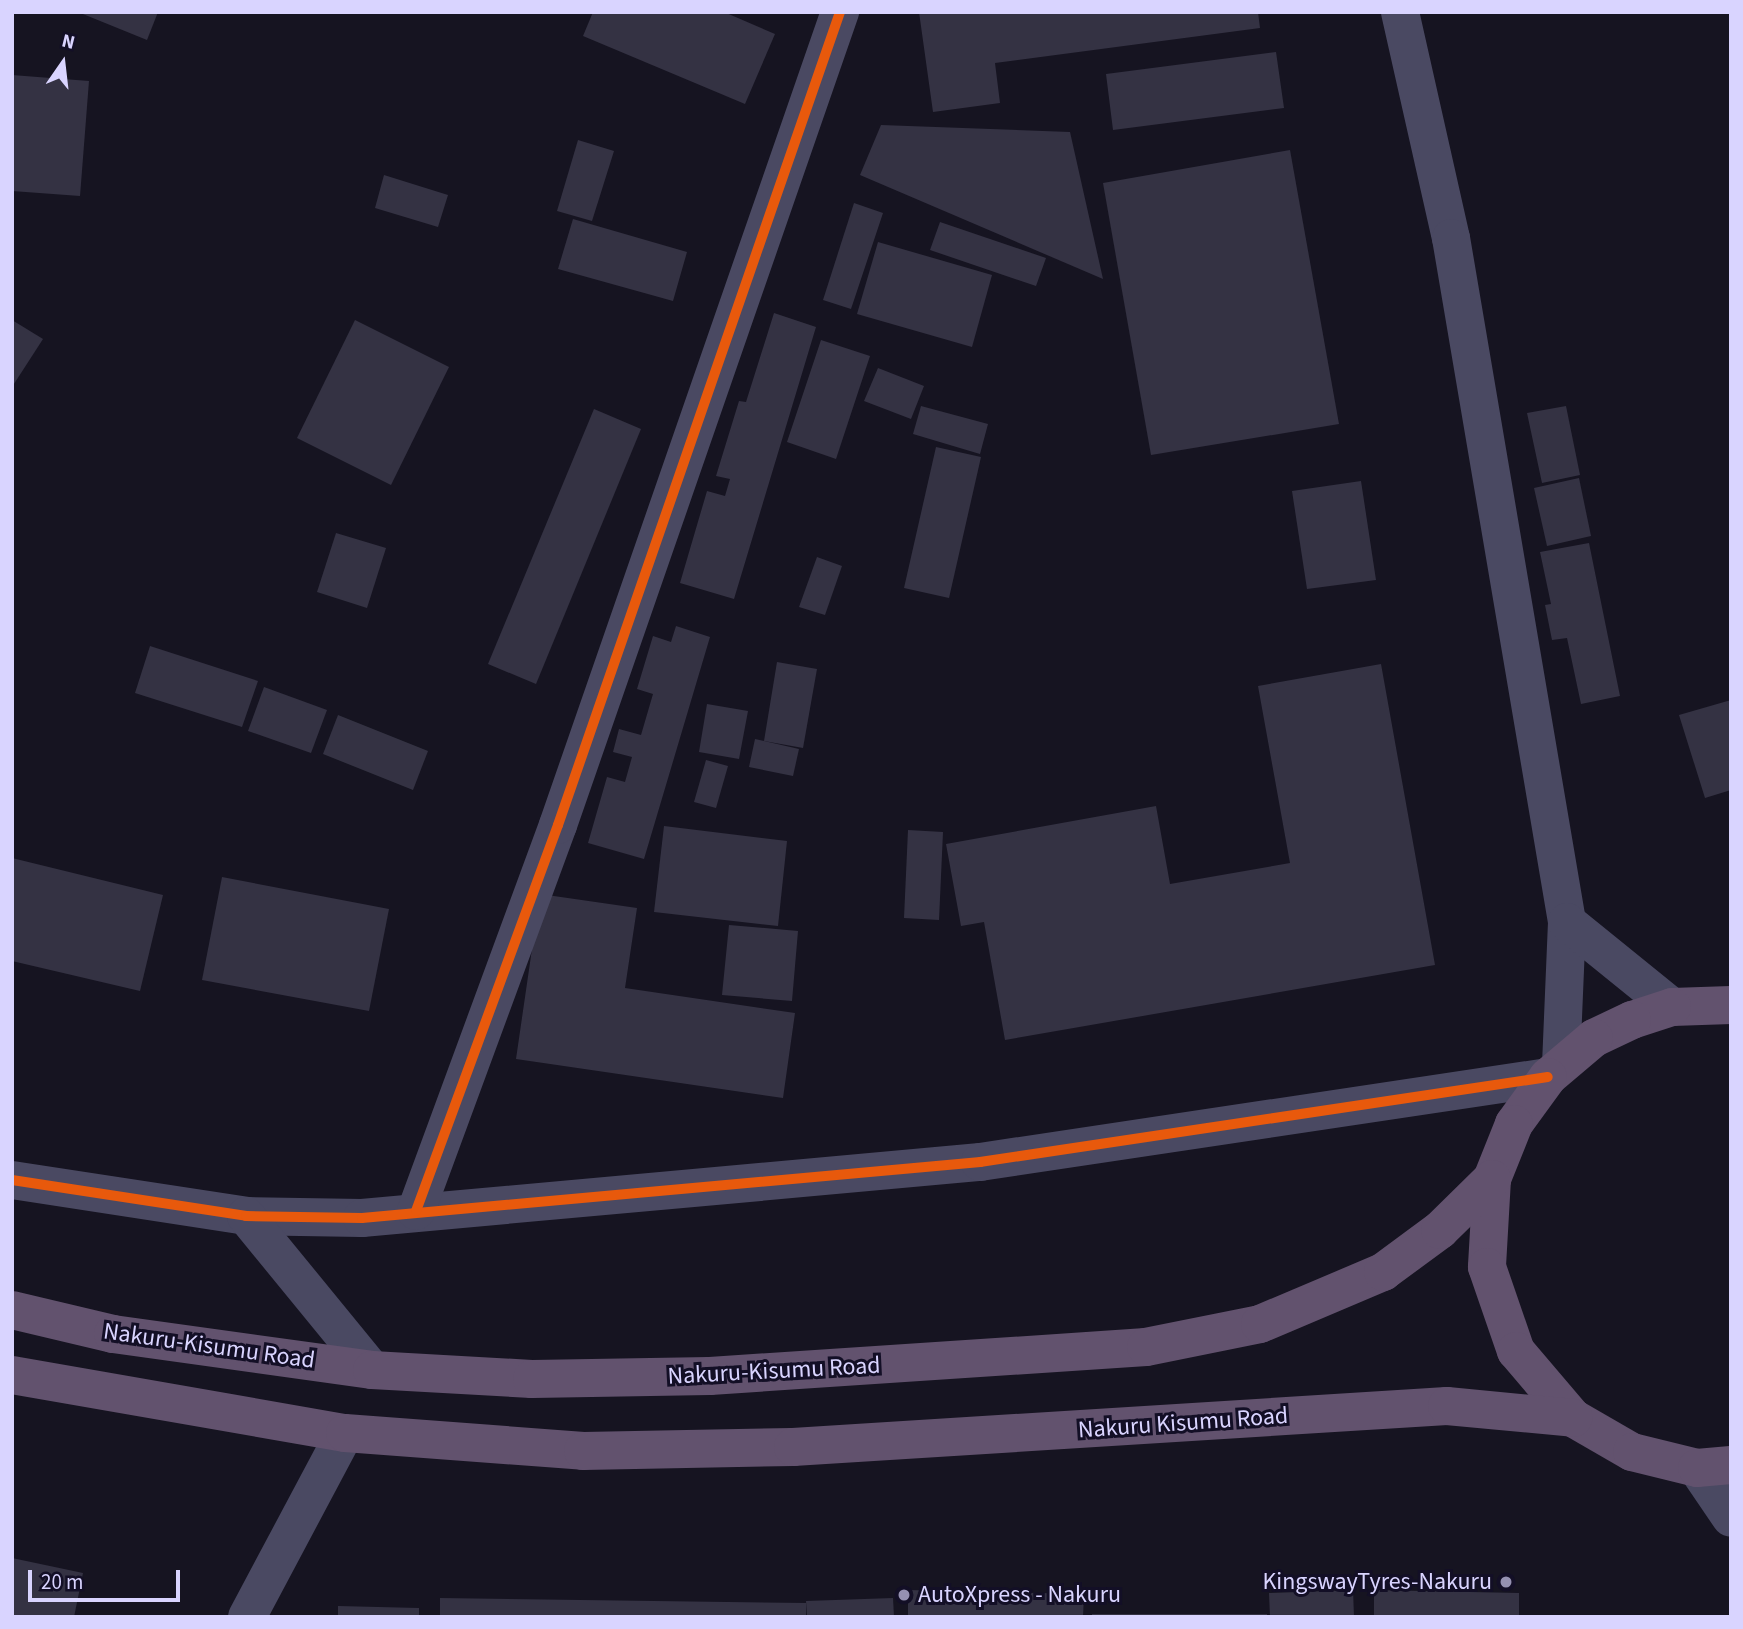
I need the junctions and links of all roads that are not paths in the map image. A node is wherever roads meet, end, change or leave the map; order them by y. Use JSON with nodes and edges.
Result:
{"nodes":[{"id":1,"x":840,"y":12,"type":"edge"},
{"id":2,"x":1400,"y":12,"type":"edge"},
{"id":3,"x":1567,"y":922,"type":"junction"},
{"id":4,"x":1731,"y":1004,"type":"edge"},
{"id":5,"x":1672,"y":1007,"type":"junction"},
{"id":6,"x":1554,"y":1070,"type":"junction"},
{"id":7,"x":1492,"y":1178,"type":"junction"},
{"id":8,"x":12,"y":1180,"type":"edge"},
{"id":9,"x":416,"y":1211,"type":"junction"},
{"id":10,"x":246,"y":1216,"type":"junction"},
{"id":11,"x":12,"y":1310,"type":"edge"},
{"id":12,"x":372,"y":1370,"type":"junction"},
{"id":13,"x":12,"y":1375,"type":"edge"},
{"id":14,"x":1573,"y":1419,"type":"junction"},
{"id":15,"x":345,"y":1433,"type":"junction"},
{"id":16,"x":1714,"y":1466,"type":"edge"},
{"id":17,"x":1731,"y":1518,"type":"edge"},
{"id":18,"x":247,"y":1617,"type":"edge"}],
"edges":[{"from":1,"to":9,"type":"street"},
{"from":2,"to":3,"type":"street"},
{"from":3,"to":5,"type":"street"},
{"from":3,"to":6,"type":"street"},
{"from":4,"to":5,"type":"highway"},
{"from":5,"to":6,"type":"highway"},
{"from":6,"to":7,"type":"highway"},
{"from":6,"to":9,"type":"street"},
{"from":7,"to":12,"type":"highway","name":"Nakuru-Kisumu Road"},
{"from":7,"to":14,"type":"highway"},
{"from":8,"to":10,"type":"street"},
{"from":9,"to":10,"type":"street"},
{"from":10,"to":12,"type":"street"},
{"from":11,"to":12,"type":"highway","name":"Nakuru-Kisumu Road"},
{"from":13,"to":15,"type":"highway"},
{"from":14,"to":15,"type":"highway","name":"Nakuru Kisumu Road"},
{"from":14,"to":16,"type":"highway"},
{"from":15,"to":18,"type":"street"},
{"from":16,"to":17,"type":"street"}]}
